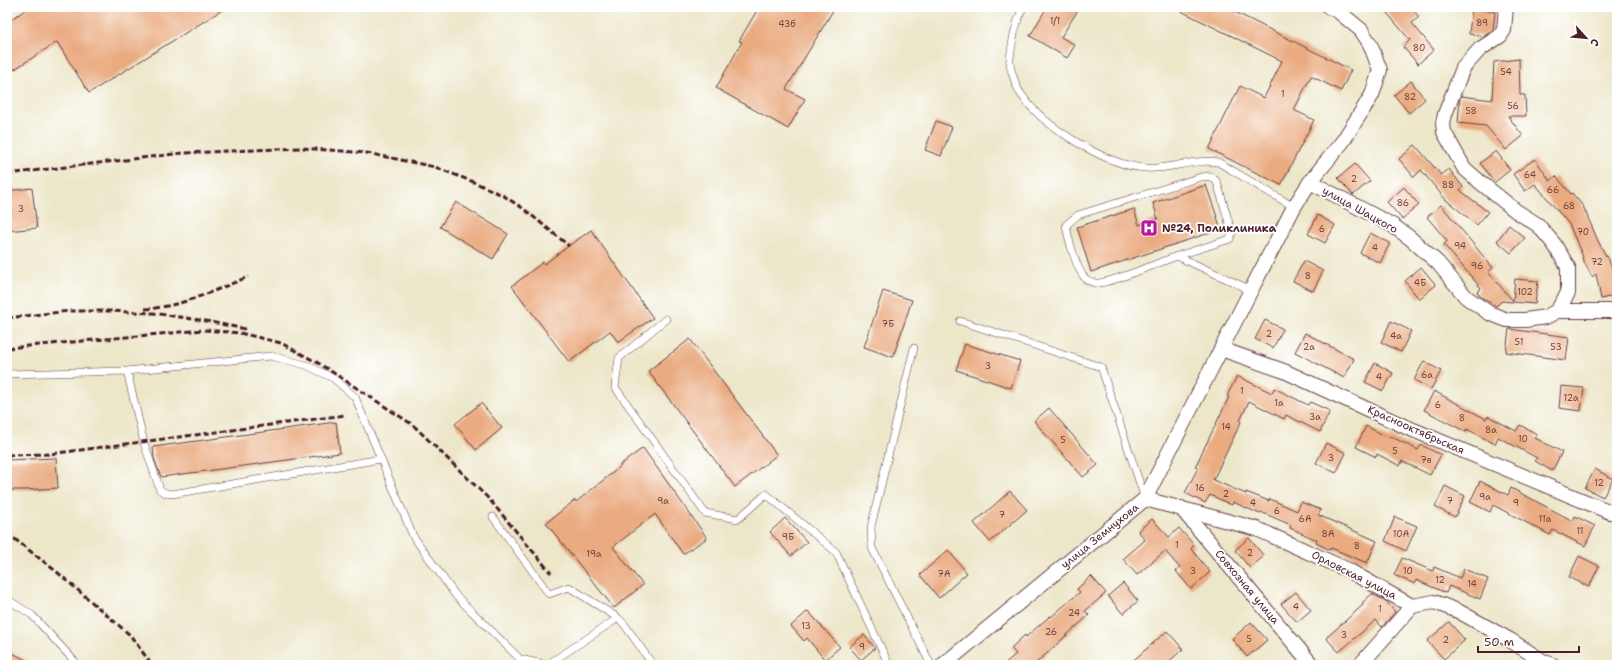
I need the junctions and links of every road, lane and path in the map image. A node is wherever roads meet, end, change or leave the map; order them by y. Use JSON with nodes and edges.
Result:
{"nodes":[{"id":1,"x":1023,"y":7,"type":"edge"},
{"id":2,"x":1329,"y":7,"type":"edge"},
{"id":3,"x":1506,"y":7,"type":"edge"},
{"id":4,"x":1310,"y":182,"type":"junction"},
{"id":5,"x":1294,"y":207,"type":"junction"},
{"id":6,"x":1177,"y":256,"type":"junction"},
{"id":7,"x":1251,"y":290,"type":"junction"},
{"id":8,"x":1557,"y":311,"type":"junction"},
{"id":9,"x":1617,"y":311,"type":"edge"},
{"id":10,"x":666,"y":319,"type":"dead end"},
{"id":11,"x":960,"y":321,"type":"dead end"},
{"id":12,"x":914,"y":348,"type":"dead end"},
{"id":13,"x":1221,"y":349,"type":"junction"},
{"id":14,"x":127,"y":371,"type":"junction"},
{"id":15,"x":7,"y":374,"type":"edge"},
{"id":16,"x":381,"y":459,"type":"junction"},
{"id":17,"x":1145,"y":499,"type":"junction"},
{"id":18,"x":1181,"y":508,"type":"junction"},
{"id":19,"x":1610,"y":512,"type":"dead end"},
{"id":20,"x":493,"y":517,"type":"dead end"},
{"id":21,"x":7,"y":599,"type":"edge"},
{"id":22,"x":1412,"y":606,"type":"junction"},
{"id":23,"x":618,"y":618,"type":"junction"},
{"id":24,"x":78,"y":665,"type":"edge"},
{"id":25,"x":653,"y":665,"type":"edge"},
{"id":26,"x":888,"y":665,"type":"edge"},
{"id":27,"x":931,"y":665,"type":"edge"},
{"id":28,"x":943,"y":665,"type":"edge"},
{"id":29,"x":1312,"y":665,"type":"edge"},
{"id":30,"x":1360,"y":665,"type":"edge"},
{"id":31,"x":1553,"y":665,"type":"edge"}],
"edges":[{"from":1,"to":5,"type":"lane"},
{"from":2,"to":4,"type":"street","name":"улица Земнухова"},
{"from":3,"to":8,"type":"street"},
{"from":4,"to":5,"type":"street","name":"улица Земнухова"},
{"from":4,"to":8,"type":"street","name":"улица Шацкого"},
{"from":5,"to":7,"type":"street","name":"улица Земнухова"},
{"from":6,"to":6,"type":"lane"},
{"from":6,"to":7,"type":"lane"},
{"from":7,"to":13,"type":"street","name":"улица Земнухова"},
{"from":8,"to":9,"type":"street","name":"улица Шацкого"},
{"from":10,"to":26,"type":"lane"},
{"from":11,"to":17,"type":"lane"},
{"from":12,"to":27,"type":"lane"},
{"from":13,"to":17,"type":"street","name":"улица Земнухова"},
{"from":13,"to":19,"type":"street","name":"Краснооктябрьская"},
{"from":14,"to":15,"type":"lane"},
{"from":14,"to":16,"type":"lane"},
{"from":14,"to":16,"type":"lane"},
{"from":16,"to":23,"type":"lane"},
{"from":17,"to":18,"type":"street","name":"Орловская улица"},
{"from":17,"to":28,"type":"street","name":"улица Земнухова"},
{"from":18,"to":22,"type":"street","name":"Орловская улица"},
{"from":18,"to":29,"type":"street","name":"Совхозная улица"},
{"from":20,"to":23,"type":"lane"},
{"from":21,"to":24,"type":"lane"},
{"from":22,"to":30,"type":"street"},
{"from":22,"to":31,"type":"street"},
{"from":23,"to":25,"type":"lane"}]}
